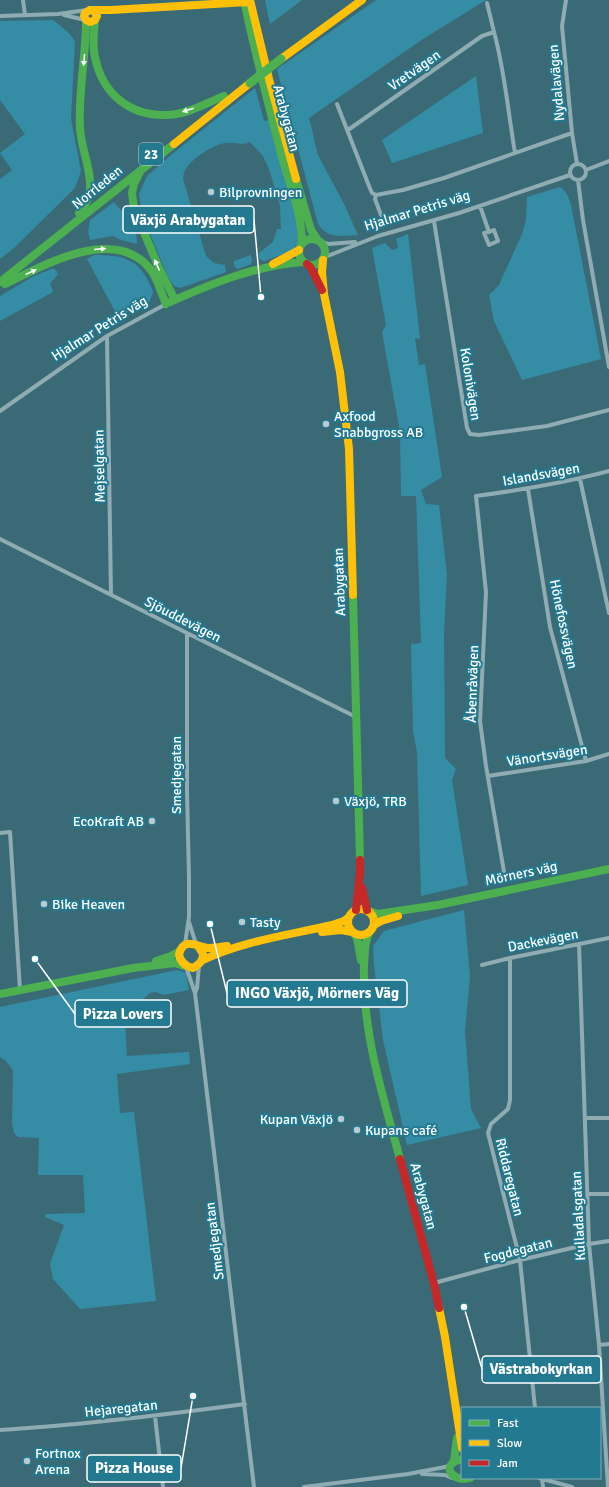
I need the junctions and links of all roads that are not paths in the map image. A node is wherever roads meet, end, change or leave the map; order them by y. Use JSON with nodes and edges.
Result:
{"nodes":[{"id":1,"x":23,"y":0,"type":"edge"},
{"id":2,"x":353,"y":0,"type":"edge"},
{"id":3,"x":362,"y":0,"type":"edge"},
{"id":4,"x":566,"y":0,"type":"edge"},
{"id":5,"x":247,"y":1,"type":"edge"},
{"id":6,"x":487,"y":3,"type":"dead end"},
{"id":7,"x":90,"y":10,"type":"junction"},
{"id":8,"x":111,"y":10,"type":"junction"},
{"id":9,"x":58,"y":14,"type":"junction"},
{"id":10,"x":25,"y":15,"type":"junction"},
{"id":11,"x":0,"y":16,"type":"edge"},
{"id":12,"x":90,"y":20,"type":"junction"},
{"id":13,"x":494,"y":32,"type":"junction"},
{"id":14,"x":280,"y":56,"type":"junction"},
{"id":15,"x":250,"y":79,"type":"junction"},
{"id":16,"x":224,"y":96,"type":"junction"},
{"id":17,"x":337,"y":104,"type":"dead end"},
{"id":18,"x":348,"y":130,"type":"junction"},
{"id":19,"x":572,"y":133,"type":"junction"},
{"id":20,"x":514,"y":153,"type":"junction"},
{"id":21,"x":609,"y":161,"type":"edge"},
{"id":22,"x":577,"y":164,"type":"junction"},
{"id":23,"x":142,"y":169,"type":"junction"},
{"id":24,"x":586,"y":170,"type":"junction"},
{"id":25,"x":570,"y":175,"type":"junction"},
{"id":26,"x":578,"y":180,"type":"junction"},
{"id":27,"x":376,"y":195,"type":"junction"},
{"id":28,"x":480,"y":206,"type":"junction"},
{"id":29,"x":79,"y":213,"type":"junction"},
{"id":30,"x":381,"y":215,"type":"dead end"},
{"id":31,"x":434,"y":221,"type":"junction"},
{"id":32,"x":489,"y":232,"type":"dead end"},
{"id":33,"x":319,"y":240,"type":"junction"},
{"id":34,"x":362,"y":241,"type":"junction"},
{"id":35,"x":301,"y":247,"type":"junction"},
{"id":36,"x":324,"y":258,"type":"junction"},
{"id":37,"x":306,"y":263,"type":"junction"},
{"id":38,"x":265,"y":268,"type":"junction"},
{"id":39,"x":0,"y":275,"type":"edge"},
{"id":40,"x":0,"y":282,"type":"edge"},
{"id":41,"x":0,"y":286,"type":"edge"},
{"id":42,"x":324,"y":294,"type":"junction"},
{"id":43,"x":170,"y":302,"type":"junction"},
{"id":44,"x":107,"y":336,"type":"junction"},
{"id":45,"x":609,"y":367,"type":"edge"},
{"id":46,"x":609,"y":410,"type":"edge"},
{"id":47,"x":0,"y":411,"type":"edge"},
{"id":48,"x":609,"y":471,"type":"edge"},
{"id":49,"x":580,"y":479,"type":"junction"},
{"id":50,"x":528,"y":489,"type":"junction"},
{"id":51,"x":476,"y":496,"type":"joint"},
{"id":52,"x":0,"y":539,"type":"edge"},
{"id":53,"x":111,"y":595,"type":"junction"},
{"id":54,"x":609,"y":613,"type":"edge"},
{"id":55,"x":187,"y":633,"type":"junction"},
{"id":56,"x":356,"y":717,"type":"junction"},
{"id":57,"x":609,"y":754,"type":"edge"},
{"id":58,"x":586,"y":761,"type":"junction"},
{"id":59,"x":488,"y":776,"type":"junction"},
{"id":60,"x":0,"y":833,"type":"edge"},
{"id":61,"x":609,"y":869,"type":"edge"},
{"id":62,"x":360,"y":872,"type":"junction"},
{"id":63,"x":504,"y":872,"type":"dead end"},
{"id":64,"x":438,"y":905,"type":"junction"},
{"id":65,"x":356,"y":910,"type":"junction"},
{"id":66,"x":368,"y":911,"type":"junction"},
{"id":67,"x":189,"y":917,"type":"junction"},
{"id":68,"x":348,"y":918,"type":"junction"},
{"id":69,"x":372,"y":929,"type":"junction"},
{"id":70,"x":353,"y":933,"type":"junction"},
{"id":71,"x":283,"y":937,"type":"junction"},
{"id":72,"x":609,"y":938,"type":"edge"},
{"id":73,"x":579,"y":944,"type":"junction"},
{"id":74,"x":197,"y":945,"type":"junction"},
{"id":75,"x":244,"y":945,"type":"junction"},
{"id":76,"x":182,"y":948,"type":"junction"},
{"id":77,"x":510,"y":958,"type":"junction"},
{"id":78,"x":201,"y":962,"type":"junction"},
{"id":79,"x":482,"y":965,"type":"dead end"},
{"id":80,"x":185,"y":966,"type":"junction"},
{"id":81,"x":133,"y":968,"type":"junction"},
{"id":82,"x":364,"y":975,"type":"junction"},
{"id":83,"x":20,"y":990,"type":"junction"},
{"id":84,"x":195,"y":993,"type":"junction"},
{"id":85,"x":0,"y":994,"type":"edge"},
{"id":86,"x":585,"y":1118,"type":"junction"},
{"id":87,"x":609,"y":1118,"type":"edge"},
{"id":88,"x":587,"y":1194,"type":"junction"},
{"id":89,"x":609,"y":1194,"type":"edge"},
{"id":90,"x":609,"y":1242,"type":"edge"},
{"id":91,"x":589,"y":1244,"type":"junction"},
{"id":92,"x":520,"y":1260,"type":"junction"},
{"id":93,"x":434,"y":1284,"type":"junction"},
{"id":94,"x":609,"y":1344,"type":"edge"},
{"id":95,"x":599,"y":1345,"type":"junction"},
{"id":96,"x":245,"y":1404,"type":"junction"},
{"id":97,"x":535,"y":1407,"type":"edge"},
{"id":98,"x":155,"y":1416,"type":"junction"},
{"id":99,"x":458,"y":1425,"type":"junction"},
{"id":100,"x":0,"y":1430,"type":"edge"},
{"id":101,"x":461,"y":1442,"type":"edge"},
{"id":102,"x":456,"y":1461,"type":"edge"},
{"id":103,"x":408,"y":1474,"type":"junction"},
{"id":104,"x":468,"y":1479,"type":"edge"},
{"id":105,"x":544,"y":1479,"type":"edge"},
{"id":106,"x":455,"y":1481,"type":"edge"},
{"id":107,"x":163,"y":1487,"type":"edge"},
{"id":108,"x":254,"y":1487,"type":"edge"},
{"id":109,"x":304,"y":1487,"type":"edge"},
{"id":110,"x":572,"y":1487,"type":"edge"},
{"id":111,"x":608,"y":1487,"type":"edge"}],
"edges":[{"from":1,"to":10,"type":"street"},
{"from":2,"to":14,"type":"main road","number":"23"},
{"from":3,"to":14,"type":"main road","number":"23"},
{"from":4,"to":19,"type":"street","name":"Nydalavägen"},
{"from":5,"to":8,"type":"main road"},
{"from":5,"to":33,"type":"main road","name":"Arabygatan"},
{"from":5,"to":35,"type":"main road","name":"Arabygatan"},
{"from":6,"to":13,"type":"street"},
{"from":7,"to":8,"type":"main road"},
{"from":7,"to":9,"type":"street"},
{"from":7,"to":12,"type":"main road"},
{"from":8,"to":12,"type":"main road"},
{"from":9,"to":10,"type":"street"},
{"from":9,"to":12,"type":"street"},
{"from":10,"to":11,"type":"street"},
{"from":16,"to":12,"type":"main road","one_way":true},
{"from":12,"to":29,"type":"main road","one_way":true},
{"from":13,"to":18,"type":"street","name":"Vretvägen"},
{"from":13,"to":20,"type":"street"},
{"from":14,"to":15,"type":"main road","number":"23"},
{"from":15,"to":16,"type":"main road","name":"Norrleden","number":"23"},
{"from":15,"to":23,"type":"main road","name":"Norrleden","number":"23"},
{"from":16,"to":29,"type":"main road","name":"Norrleden","number":"23"},
{"from":17,"to":18,"type":"street"},
{"from":18,"to":27,"type":"street"},
{"from":19,"to":20,"type":"street"},
{"from":19,"to":22,"type":"street","name":"Nydalavägen"},
{"from":20,"to":27,"type":"street"},
{"from":21,"to":24,"type":"street"},
{"from":22,"to":24,"type":"street"},
{"from":22,"to":25,"type":"street"},
{"from":23,"to":40,"type":"main road","name":"Norrleden","number":"23"},
{"from":43,"to":23,"type":"main road","one_way":true},
{"from":24,"to":26,"type":"street"},
{"from":25,"to":26,"type":"street"},
{"from":25,"to":28,"type":"street","name":"Hjalmar Petris väg"},
{"from":26,"to":45,"type":"street"},
{"from":27,"to":30,"type":"street"},
{"from":28,"to":31,"type":"street","name":"Hjalmar Petris väg"},
{"from":28,"to":32,"type":"street","name":"Hjalmar Petris väg"},
{"from":29,"to":39,"type":"main road","name":"Norrleden","number":"23"},
{"from":31,"to":34,"type":"street","name":"Hjalmar Petris väg"},
{"from":31,"to":46,"type":"street","name":"Kolonivägen"},
{"from":33,"to":34,"type":"street","name":"Hjalmar Petris väg"},
{"from":33,"to":35,"type":"main road"},
{"from":33,"to":36,"type":"main road"},
{"from":34,"to":36,"type":"street","name":"Hjalmar Petris väg"},
{"from":35,"to":37,"type":"main road"},
{"from":35,"to":38,"type":"main road","name":"Hjalmar Petris väg"},
{"from":36,"to":37,"type":"main road"},
{"from":36,"to":42,"type":"main road","name":"Arabygatan"},
{"from":37,"to":38,"type":"main road","name":"Hjalmar Petris väg"},
{"from":37,"to":42,"type":"main road","name":"Arabygatan"},
{"from":38,"to":43,"type":"main road","name":"Hjalmar Petris väg"},
{"from":41,"to":43,"type":"main road","one_way":true},
{"from":42,"to":56,"type":"main road","name":"Arabygatan"},
{"from":43,"to":44,"type":"street","name":"Hjalmar Petris väg"},
{"from":44,"to":47,"type":"street","name":"Hjalmar Petris väg"},
{"from":44,"to":53,"type":"street","name":"Mejselgatan"},
{"from":48,"to":49,"type":"street","name":"Islandsvägen"},
{"from":49,"to":50,"type":"street","name":"Islandsvägen"},
{"from":49,"to":54,"type":"street"},
{"from":50,"to":51,"type":"street","name":"Islandsvägen"},
{"from":50,"to":58,"type":"street","name":"Hönefossvägen"},
{"from":51,"to":59,"type":"street","name":"Åbenråvägen"},
{"from":52,"to":53,"type":"street","name":"Sjöuddevägen"},
{"from":53,"to":55,"type":"street","name":"Sjöuddevägen"},
{"from":55,"to":56,"type":"street","name":"Sjöuddevägen"},
{"from":55,"to":67,"type":"street","name":"Smedjegatan"},
{"from":56,"to":62,"type":"main road","name":"Arabygatan"},
{"from":57,"to":58,"type":"street","name":"Vänortsvägen"},
{"from":58,"to":59,"type":"street","name":"Vänortsvägen"},
{"from":59,"to":63,"type":"street","name":"Åbenråvägen"},
{"from":60,"to":83,"type":"street"},
{"from":61,"to":64,"type":"main road","name":"Mörners väg"},
{"from":62,"to":65,"type":"main road","name":"Arabygatan"},
{"from":62,"to":66,"type":"main road","name":"Arabygatan"},
{"from":64,"to":66,"type":"main road","name":"Mörners väg"},
{"from":64,"to":69,"type":"main road","name":"Mörners väg"},
{"from":65,"to":66,"type":"main road"},
{"from":65,"to":68,"type":"main road"},
{"from":66,"to":69,"type":"main road"},
{"from":67,"to":74,"type":"street","name":"Smedjegatan"},
{"from":67,"to":76,"type":"street","name":"Smedjegatan"},
{"from":68,"to":70,"type":"main road"},
{"from":68,"to":71,"type":"main road"},
{"from":69,"to":70,"type":"main road"},
{"from":69,"to":82,"type":"main road","name":"Arabygatan"},
{"from":70,"to":71,"type":"main road"},
{"from":70,"to":82,"type":"main road","name":"Arabygatan"},
{"from":71,"to":75,"type":"main road"},
{"from":72,"to":73,"type":"street","name":"Dackevägen"},
{"from":73,"to":77,"type":"street","name":"Dackevägen"},
{"from":73,"to":86,"type":"street","name":"Kulladalsgatan"},
{"from":74,"to":75,"type":"main road"},
{"from":74,"to":76,"type":"main road"},
{"from":74,"to":78,"type":"main road"},
{"from":75,"to":78,"type":"main road"},
{"from":76,"to":80,"type":"main road"},
{"from":76,"to":81,"type":"main road"},
{"from":77,"to":79,"type":"street","name":"Dackevägen"},
{"from":77,"to":92,"type":"street","name":"Riddaregatan"},
{"from":78,"to":80,"type":"main road"},
{"from":78,"to":84,"type":"street","name":"Smedjegatan"},
{"from":80,"to":81,"type":"main road"},
{"from":80,"to":84,"type":"street","name":"Smedjegatan"},
{"from":81,"to":83,"type":"main road"},
{"from":82,"to":93,"type":"main road","name":"Arabygatan"},
{"from":83,"to":85,"type":"main road"},
{"from":84,"to":96,"type":"street","name":"Smedjegatan"},
{"from":86,"to":87,"type":"street"},
{"from":86,"to":88,"type":"street","name":"Kulladalsgatan"},
{"from":88,"to":89,"type":"street"},
{"from":88,"to":91,"type":"street","name":"Kulladalsgatan"},
{"from":90,"to":91,"type":"street","name":"Fogdegatan"},
{"from":91,"to":92,"type":"street","name":"Fogdegatan"},
{"from":91,"to":95,"type":"street","name":"Kulladalsgatan"},
{"from":92,"to":93,"type":"street","name":"Fogdegatan"},
{"from":92,"to":97,"type":"street","name":"Riddaregatan"},
{"from":93,"to":99,"type":"main road","name":"Arabygatan"},
{"from":94,"to":95,"type":"street"},
{"from":95,"to":111,"type":"street","name":"Kulladalsgatan"},
{"from":96,"to":98,"type":"street","name":"Hejaregatan"},
{"from":96,"to":108,"type":"street","name":"Smedjegatan"},
{"from":98,"to":100,"type":"street","name":"Hejaregatan"},
{"from":98,"to":107,"type":"street"},
{"from":99,"to":101,"type":"main road","name":"Arabygatan"},
{"from":99,"to":102,"type":"main road","name":"Arabygatan"},
{"from":102,"to":103,"type":"street"},
{"from":102,"to":106,"type":"main road","name":"Arabygatan"},
{"from":103,"to":106,"type":"street"},
{"from":103,"to":109,"type":"street"},
{"from":104,"to":106,"type":"main road"},
{"from":105,"to":110,"type":"street"}]}
